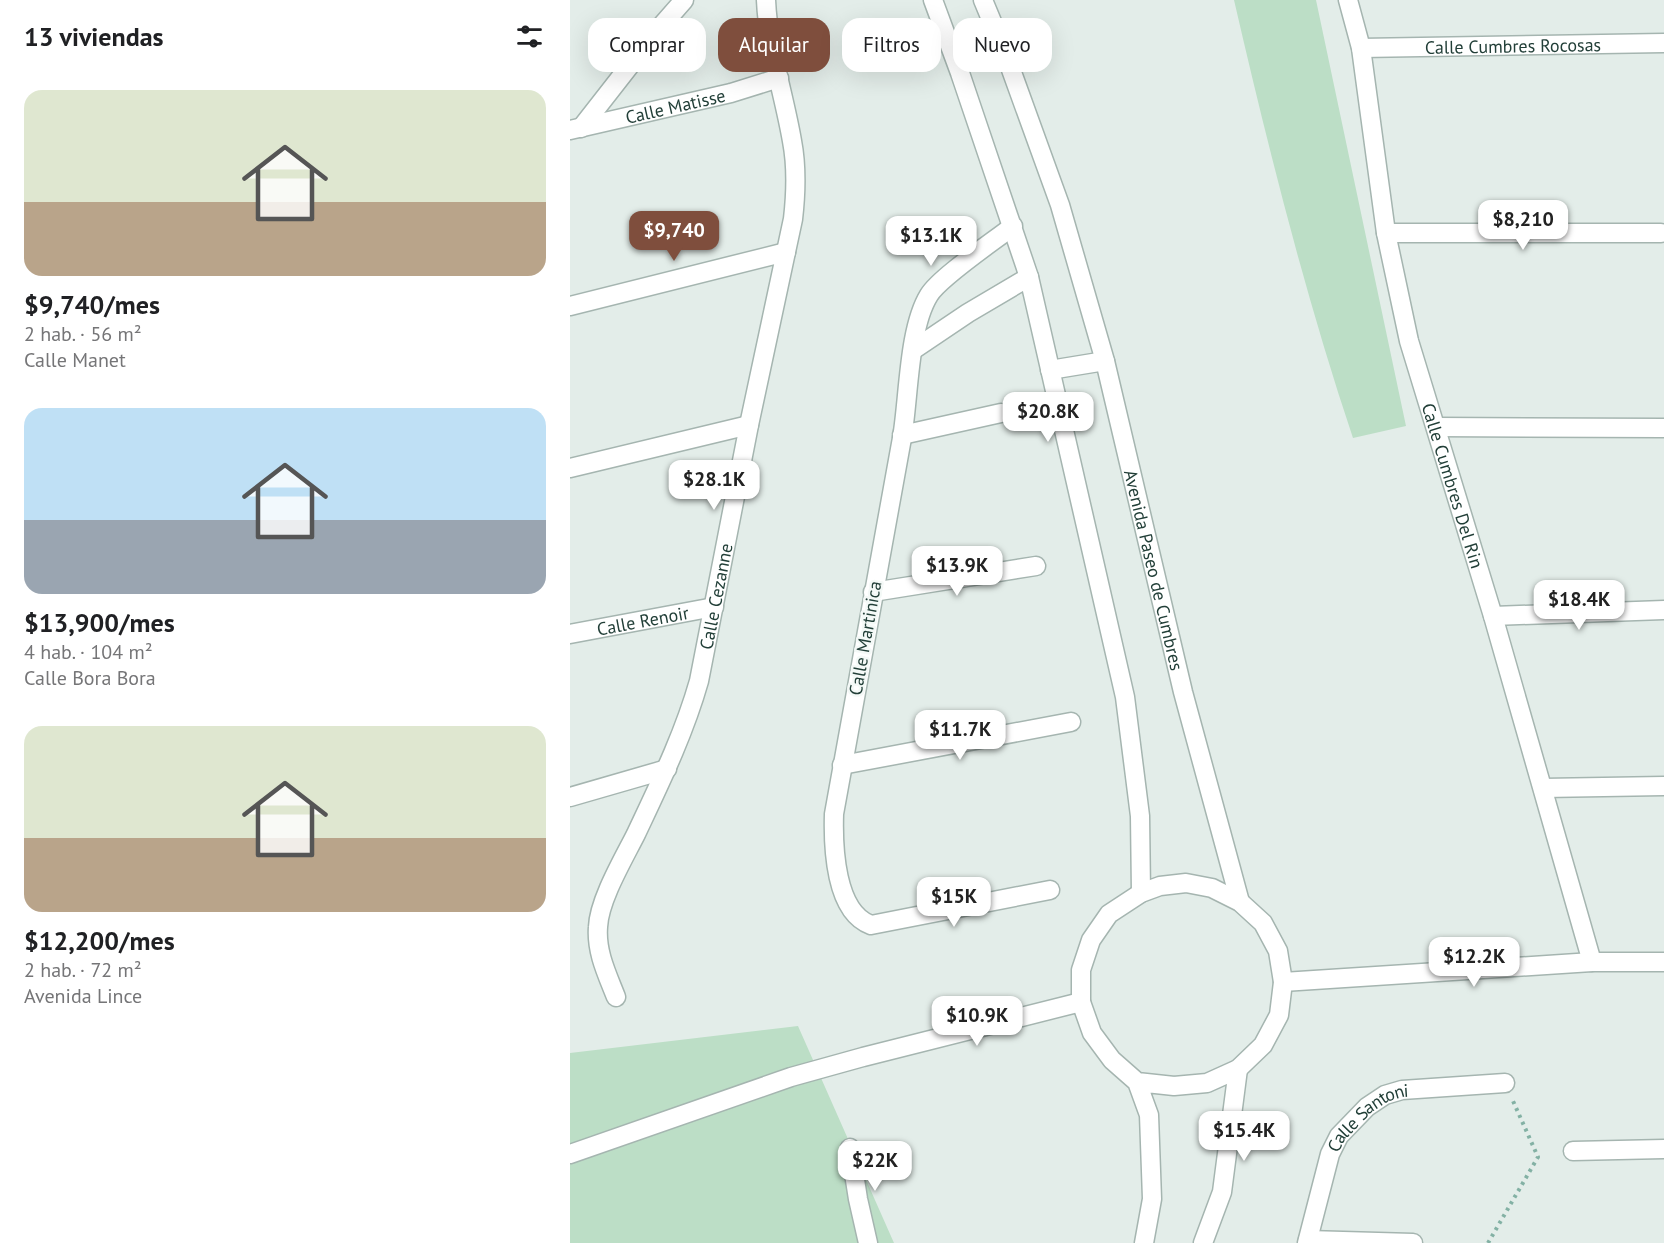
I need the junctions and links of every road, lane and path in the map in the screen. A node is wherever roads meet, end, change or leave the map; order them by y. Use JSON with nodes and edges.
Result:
{"nodes":[{"id":1,"x":684,"y":0,"type":"edge"},
{"id":2,"x":766,"y":0,"type":"edge"},
{"id":3,"x":933,"y":0,"type":"edge"},
{"id":4,"x":983,"y":0,"type":"edge"},
{"id":5,"x":1348,"y":0,"type":"edge"},
{"id":6,"x":1664,"y":43,"type":"edge"},
{"id":7,"x":1360,"y":48,"type":"junction"},
{"id":8,"x":779,"y":78,"type":"junction"},
{"id":9,"x":576,"y":129,"type":"edge"},
{"id":10,"x":1013,"y":226,"type":"junction"},
{"id":11,"x":1386,"y":233,"type":"junction"},
{"id":12,"x":1661,"y":233,"type":"dead end"},
{"id":13,"x":786,"y":252,"type":"junction"},
{"id":14,"x":1029,"y":276,"type":"junction"},
{"id":15,"x":570,"y":306,"type":"edge"},
{"id":16,"x":913,"y":350,"type":"junction"},
{"id":17,"x":1105,"y":361,"type":"junction"},
{"id":18,"x":1050,"y":370,"type":"junction"},
{"id":19,"x":1001,"y":412,"type":"dead end"},
{"id":20,"x":749,"y":425,"type":"junction"},
{"id":21,"x":1436,"y":427,"type":"junction"},
{"id":22,"x":1664,"y":428,"type":"edge"},
{"id":23,"x":902,"y":435,"type":"junction"},
{"id":24,"x":570,"y":468,"type":"edge"},
{"id":25,"x":1036,"y":566,"type":"dead end"},
{"id":26,"x":873,"y":592,"type":"junction"},
{"id":27,"x":714,"y":607,"type":"junction"},
{"id":28,"x":1664,"y":610,"type":"edge"},
{"id":29,"x":1493,"y":616,"type":"junction"},
{"id":30,"x":570,"y":634,"type":"edge"},
{"id":31,"x":1071,"y":722,"type":"dead end"},
{"id":32,"x":842,"y":765,"type":"junction"},
{"id":33,"x":667,"y":769,"type":"junction"},
{"id":34,"x":1664,"y":786,"type":"edge"},
{"id":35,"x":1543,"y":788,"type":"junction"},
{"id":36,"x":570,"y":796,"type":"edge"},
{"id":37,"x":1050,"y":890,"type":"dead end"},
{"id":38,"x":1141,"y":893,"type":"junction"},
{"id":39,"x":1240,"y":902,"type":"junction"},
{"id":40,"x":1592,"y":962,"type":"junction"},
{"id":41,"x":1664,"y":962,"type":"edge"},
{"id":42,"x":1283,"y":982,"type":"junction"},
{"id":43,"x":616,"y":997,"type":"dead end"},
{"id":44,"x":1081,"y":1002,"type":"junction"},
{"id":45,"x":1238,"y":1069,"type":"junction"},
{"id":46,"x":1137,"y":1082,"type":"junction"},
{"id":47,"x":1505,"y":1083,"type":"joint"},
{"id":48,"x":850,"y":1148,"type":"dead end"},
{"id":49,"x":1664,"y":1149,"type":"edge"},
{"id":50,"x":1573,"y":1151,"type":"dead end"},
{"id":51,"x":570,"y":1154,"type":"edge"},
{"id":52,"x":1307,"y":1242,"type":"edge"},
{"id":53,"x":868,"y":1243,"type":"edge"},
{"id":54,"x":1144,"y":1243,"type":"edge"},
{"id":55,"x":1203,"y":1243,"type":"edge"},
{"id":56,"x":1413,"y":1243,"type":"edge"},
{"id":57,"x":1488,"y":1243,"type":"edge"}],
"edges":[{"from":1,"to":9,"type":"street"},
{"from":2,"to":8,"type":"street","name":"Calle Cezanne"},
{"from":3,"to":10,"type":"street"},
{"from":4,"to":17,"type":"street","name":"Avenida Paseo de Cumbres"},
{"from":5,"to":7,"type":"street","name":"Calle Cumbres Del Rin"},
{"from":6,"to":7,"type":"street","name":"Calle Cumbres Rocosas"},
{"from":7,"to":11,"type":"street","name":"Calle Cumbres Del Rin"},
{"from":8,"to":9,"type":"street","name":"Calle Matisse"},
{"from":8,"to":13,"type":"street","name":"Calle Cezanne"},
{"from":10,"to":14,"type":"street"},
{"from":10,"to":16,"type":"street","name":"Calle Martinica"},
{"from":11,"to":12,"type":"street"},
{"from":11,"to":21,"type":"street","name":"Calle Cumbres Del Rin"},
{"from":13,"to":15,"type":"street"},
{"from":13,"to":20,"type":"street","name":"Calle Cezanne"},
{"from":14,"to":16,"type":"street"},
{"from":14,"to":18,"type":"street"},
{"from":16,"to":23,"type":"street","name":"Calle Martinica"},
{"from":17,"to":18,"type":"street"},
{"from":17,"to":39,"type":"street","name":"Avenida Paseo de Cumbres"},
{"from":18,"to":38,"type":"street"},
{"from":19,"to":23,"type":"street"},
{"from":20,"to":24,"type":"street"},
{"from":20,"to":27,"type":"street","name":"Calle Cezanne"},
{"from":21,"to":22,"type":"street"},
{"from":21,"to":29,"type":"street","name":"Calle Cumbres Del Rin"},
{"from":23,"to":26,"type":"street","name":"Calle Martinica"},
{"from":25,"to":26,"type":"street"},
{"from":26,"to":32,"type":"street","name":"Calle Martinica"},
{"from":27,"to":30,"type":"street","name":"Calle Renoir"},
{"from":27,"to":33,"type":"street","name":"Calle Cezanne"},
{"from":28,"to":29,"type":"street"},
{"from":29,"to":35,"type":"street","name":"Calle Cumbres Del Rin"},
{"from":31,"to":32,"type":"street"},
{"from":32,"to":37,"type":"street","name":"Calle Martinica"},
{"from":33,"to":36,"type":"street"},
{"from":33,"to":43,"type":"street","name":"Calle Cezanne"},
{"from":34,"to":35,"type":"street"},
{"from":35,"to":40,"type":"street","name":"Calle Cumbres Del Rin"},
{"from":38,"to":39,"type":"street"},
{"from":38,"to":44,"type":"street"},
{"from":39,"to":42,"type":"street"},
{"from":40,"to":41,"type":"street"},
{"from":40,"to":42,"type":"street"},
{"from":42,"to":45,"type":"street"},
{"from":44,"to":46,"type":"street"},
{"from":44,"to":51,"type":"street"},
{"from":45,"to":46,"type":"street"},
{"from":45,"to":55,"type":"street"},
{"from":46,"to":54,"type":"street"},
{"from":47,"to":52,"type":"street","name":"Calle Santoni"},
{"from":47,"to":57,"type":"path"},
{"from":48,"to":53,"type":"street"},
{"from":49,"to":50,"type":"street"},
{"from":52,"to":56,"type":"street"}]}
